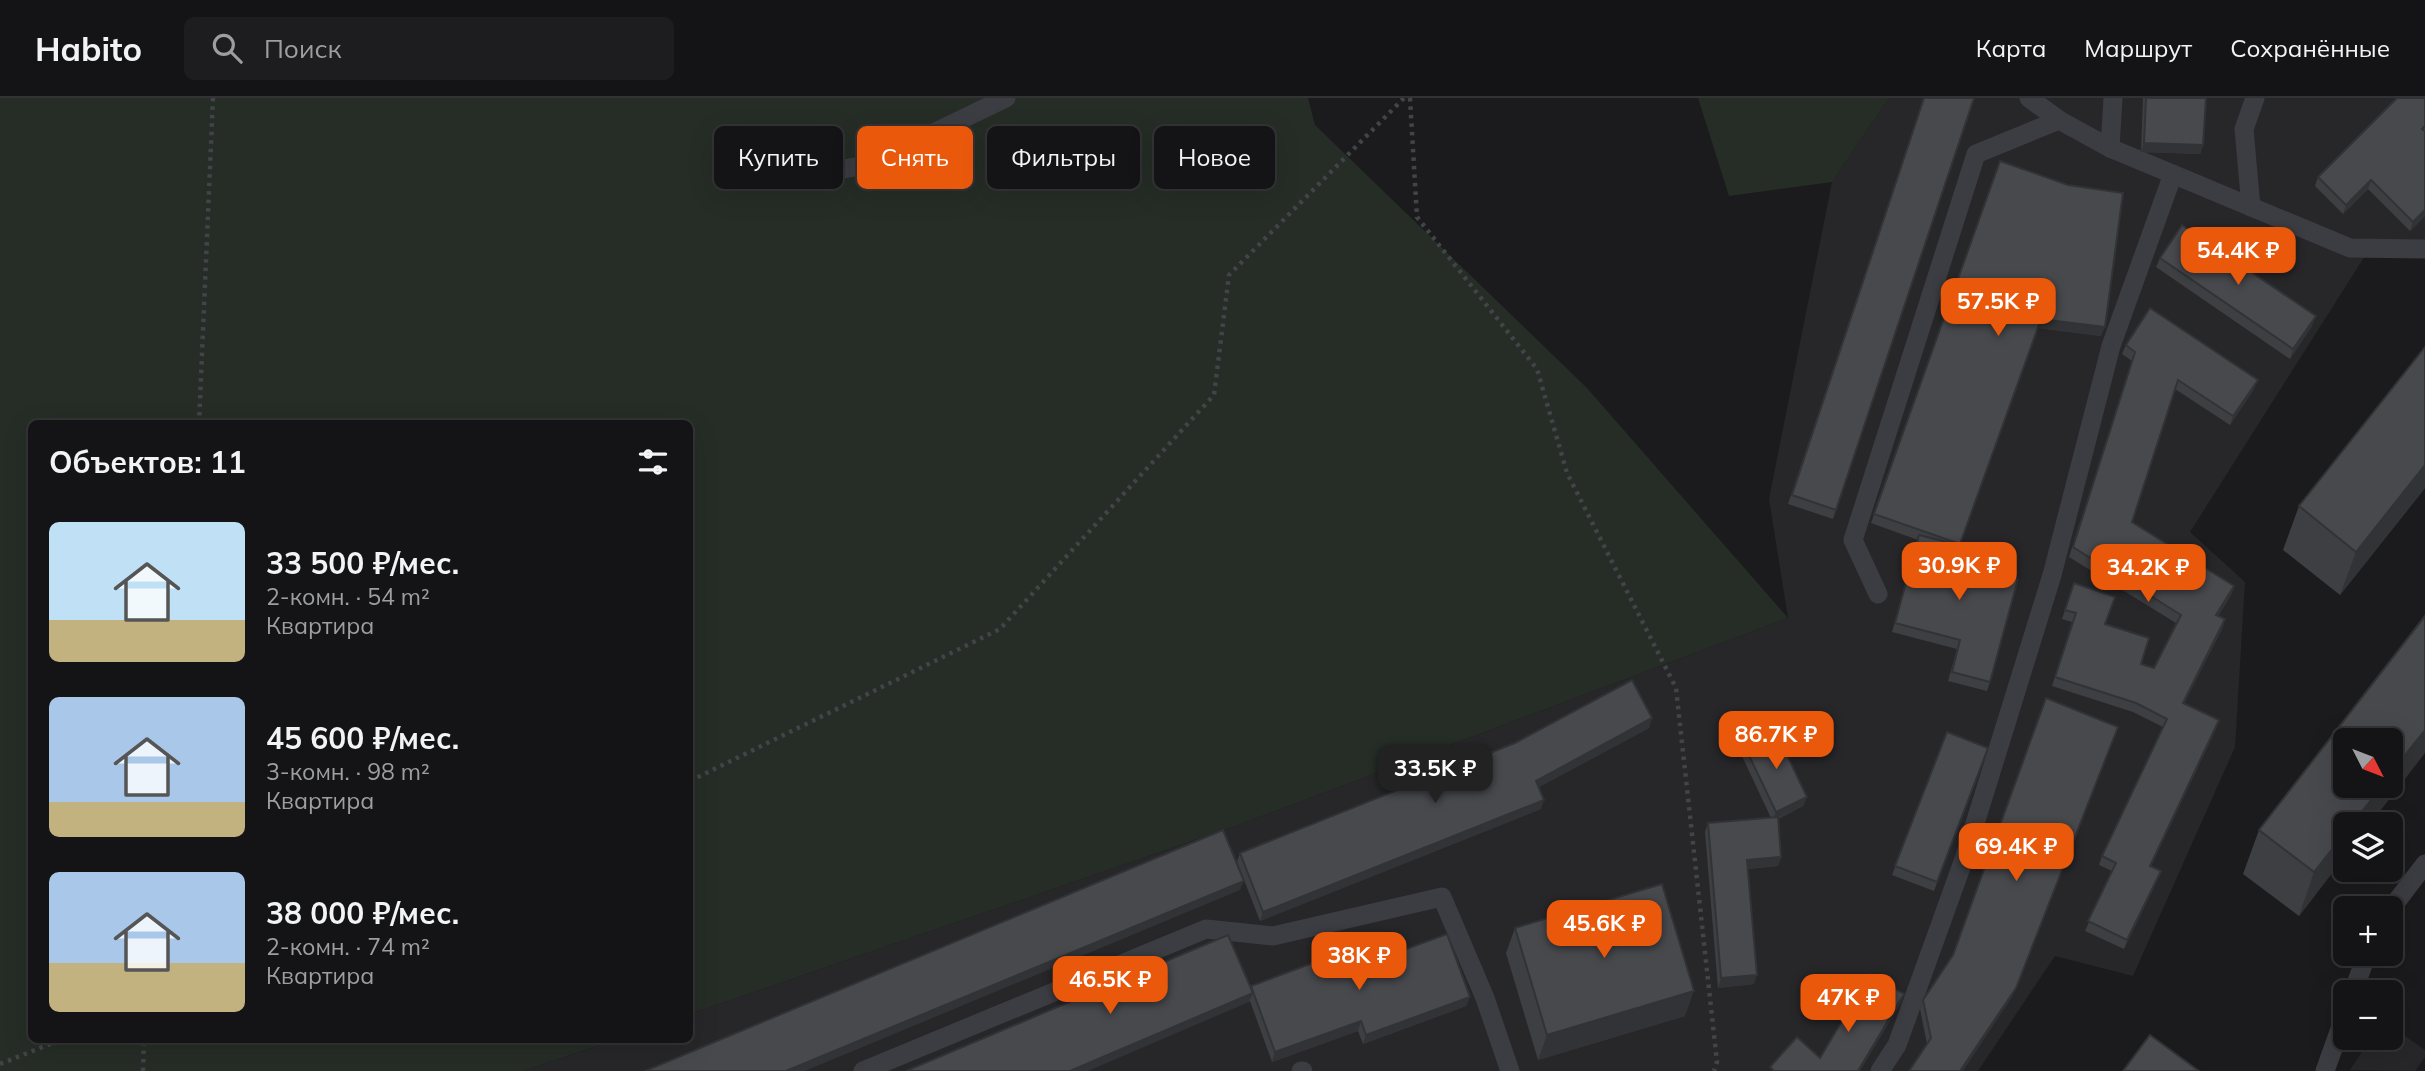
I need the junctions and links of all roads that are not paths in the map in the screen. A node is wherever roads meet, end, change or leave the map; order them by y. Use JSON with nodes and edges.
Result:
{"nodes":[{"id":1,"x":1006,"y":98,"type":"edge"},
{"id":2,"x":2029,"y":98,"type":"edge"},
{"id":3,"x":2113,"y":98,"type":"edge"},
{"id":4,"x":2255,"y":98,"type":"edge"},
{"id":5,"x":2059,"y":120,"type":"junction"},
{"id":6,"x":2110,"y":148,"type":"junction"},
{"id":7,"x":843,"y":169,"type":"edge"},
{"id":8,"x":2172,"y":174,"type":"junction"},
{"id":9,"x":2251,"y":207,"type":"junction"},
{"id":10,"x":2425,"y":249,"type":"edge"},
{"id":11,"x":1878,"y":594,"type":"dead end"},
{"id":12,"x":2425,"y":864,"type":"edge"},
{"id":13,"x":2401,"y":896,"type":"edge"},
{"id":14,"x":2333,"y":1049,"type":"edge"},
{"id":15,"x":863,"y":1071,"type":"edge"},
{"id":16,"x":1510,"y":1071,"type":"edge"},
{"id":17,"x":1880,"y":1071,"type":"edge"},
{"id":18,"x":2325,"y":1071,"type":"edge"}],
"edges":[{"from":1,"to":7,"type":"lane"},
{"from":2,"to":5,"type":"lane"},
{"from":3,"to":6,"type":"lane"},
{"from":4,"to":9,"type":"lane"},
{"from":5,"to":6,"type":"lane"},
{"from":5,"to":11,"type":"lane"},
{"from":6,"to":8,"type":"lane"},
{"from":8,"to":9,"type":"lane"},
{"from":8,"to":17,"type":"lane"},
{"from":9,"to":10,"type":"lane"},
{"from":12,"to":13,"type":"lane"},
{"from":14,"to":18,"type":"lane"},
{"from":15,"to":16,"type":"lane"}]}
